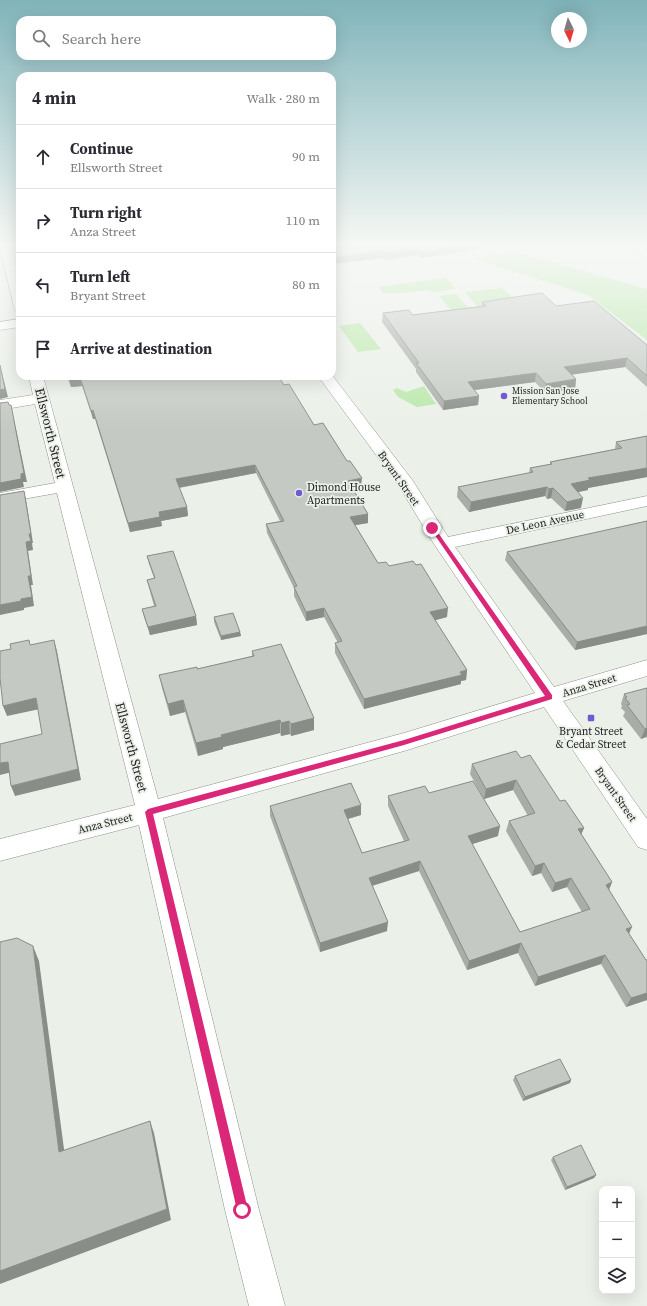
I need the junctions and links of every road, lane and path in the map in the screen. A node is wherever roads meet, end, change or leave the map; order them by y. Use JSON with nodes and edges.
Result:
{"nodes":[{"id":1,"x":16,"y":324,"type":"edge"},
{"id":2,"x":0,"y":326,"type":"edge"},
{"id":3,"x":328,"y":380,"type":"edge"},
{"id":4,"x":39,"y":387,"type":"edge"},
{"id":5,"x":0,"y":405,"type":"edge"},
{"id":6,"x":64,"y":487,"type":"junction"},
{"id":7,"x":0,"y":498,"type":"edge"},
{"id":8,"x":647,"y":501,"type":"edge"},
{"id":9,"x":443,"y":544,"type":"junction"},
{"id":10,"x":647,"y":668,"type":"edge"},
{"id":11,"x":550,"y":697,"type":"junction"},
{"id":12,"x":148,"y":812,"type":"junction"},
{"id":13,"x":647,"y":838,"type":"edge"},
{"id":14,"x":0,"y":850,"type":"edge"},
{"id":15,"x":267,"y":1306,"type":"edge"}],
"edges":[{"from":1,"to":2,"type":"street"},
{"from":3,"to":9,"type":"street","name":"Bryant Street"},
{"from":4,"to":5,"type":"street"},
{"from":4,"to":6,"type":"street","name":"Ellsworth Street"},
{"from":6,"to":7,"type":"street"},
{"from":6,"to":12,"type":"street","name":"Ellsworth Street"},
{"from":8,"to":9,"type":"street","name":"De Leon Avenue"},
{"from":9,"to":11,"type":"street","name":"Bryant Street"},
{"from":10,"to":11,"type":"street","name":"Anza Street"},
{"from":11,"to":12,"type":"street","name":"Anza Street"},
{"from":11,"to":13,"type":"street","name":"Bryant Street"},
{"from":12,"to":14,"type":"street","name":"Anza Street"},
{"from":12,"to":15,"type":"street","name":"Ellsworth Street"}]}
